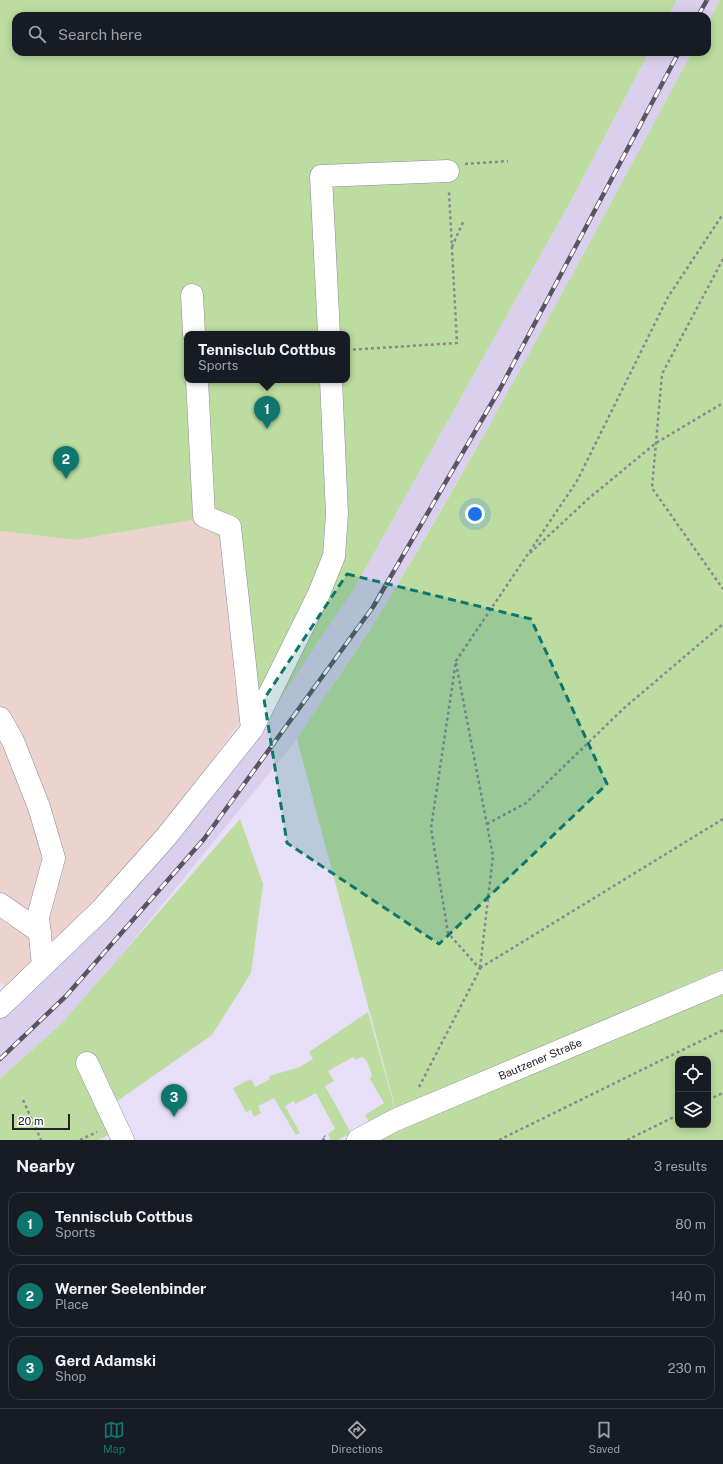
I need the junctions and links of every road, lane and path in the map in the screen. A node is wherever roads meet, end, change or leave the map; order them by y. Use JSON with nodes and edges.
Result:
{"nodes":[{"id":1,"x":508,"y":161,"type":"dead end"},
{"id":2,"x":448,"y":171,"type":"junction"},
{"id":3,"x":723,"y":214,"type":"edge"},
{"id":4,"x":464,"y":220,"type":"dead end"},
{"id":5,"x":452,"y":248,"type":"junction"},
{"id":6,"x":723,"y":259,"type":"edge"},
{"id":7,"x":192,"y":295,"type":"dead end"},
{"id":8,"x":194,"y":331,"type":"edge"},
{"id":9,"x":329,"y":331,"type":"edge"},
{"id":10,"x":350,"y":350,"type":"edge"},
{"id":11,"x":197,"y":383,"type":"edge"},
{"id":12,"x":331,"y":383,"type":"edge"},
{"id":13,"x":723,"y":403,"type":"edge"},
{"id":14,"x":656,"y":443,"type":"junction"},
{"id":15,"x":526,"y":557,"type":"junction"},
{"id":16,"x":723,"y":589,"type":"edge"},
{"id":17,"x":723,"y":624,"type":"edge"},
{"id":18,"x":456,"y":661,"type":"junction"},
{"id":19,"x":0,"y":718,"type":"edge"},
{"id":20,"x":252,"y":729,"type":"junction"},
{"id":21,"x":723,"y":819,"type":"edge"},
{"id":22,"x":487,"y":824,"type":"junction"},
{"id":23,"x":0,"y":904,"type":"edge"},
{"id":24,"x":40,"y":932,"type":"junction"},
{"id":25,"x":43,"y":965,"type":"junction"},
{"id":26,"x":480,"y":969,"type":"junction"},
{"id":27,"x":723,"y":982,"type":"edge"},
{"id":28,"x":0,"y":1007,"type":"edge"},
{"id":29,"x":723,"y":1030,"type":"edge"},
{"id":30,"x":87,"y":1063,"type":"dead end"},
{"id":31,"x":419,"y":1088,"type":"dead end"},
{"id":32,"x":723,"y":1093,"type":"edge"},
{"id":33,"x":711,"y":1099,"type":"edge"},
{"id":34,"x":23,"y":1100,"type":"dead end"},
{"id":35,"x":675,"y":1116,"type":"edge"},
{"id":36,"x":324,"y":1136,"type":"dead end"},
{"id":37,"x":41,"y":1140,"type":"edge"},
{"id":38,"x":123,"y":1140,"type":"edge"},
{"id":39,"x":322,"y":1140,"type":"edge"},
{"id":40,"x":358,"y":1140,"type":"edge"},
{"id":41,"x":499,"y":1140,"type":"edge"},
{"id":42,"x":627,"y":1140,"type":"edge"}],
"edges":[{"from":1,"to":2,"type":"path"},
{"from":2,"to":5,"type":"path"},
{"from":2,"to":9,"type":"street"},
{"from":3,"to":15,"type":"path"},
{"from":4,"to":5,"type":"path"},
{"from":5,"to":10,"type":"path"},
{"from":6,"to":14,"type":"path"},
{"from":7,"to":8,"type":"street"},
{"from":11,"to":20,"type":"street"},
{"from":12,"to":20,"type":"street"},
{"from":13,"to":14,"type":"path"},
{"from":14,"to":15,"type":"path"},
{"from":14,"to":16,"type":"path"},
{"from":15,"to":18,"type":"path"},
{"from":17,"to":22,"type":"path"},
{"from":18,"to":22,"type":"path"},
{"from":18,"to":26,"type":"path"},
{"from":19,"to":24,"type":"street"},
{"from":20,"to":25,"type":"street"},
{"from":21,"to":26,"type":"path"},
{"from":22,"to":26,"type":"path"},
{"from":23,"to":24,"type":"street"},
{"from":24,"to":25,"type":"street"},
{"from":25,"to":28,"type":"street"},
{"from":26,"to":31,"type":"path"},
{"from":27,"to":40,"type":"street","name":"Bautzener Straße"},
{"from":29,"to":41,"type":"path"},
{"from":30,"to":38,"type":"street"},
{"from":32,"to":33,"type":"path"},
{"from":34,"to":37,"type":"path"},
{"from":35,"to":42,"type":"path"},
{"from":36,"to":39,"type":"path"}]}
